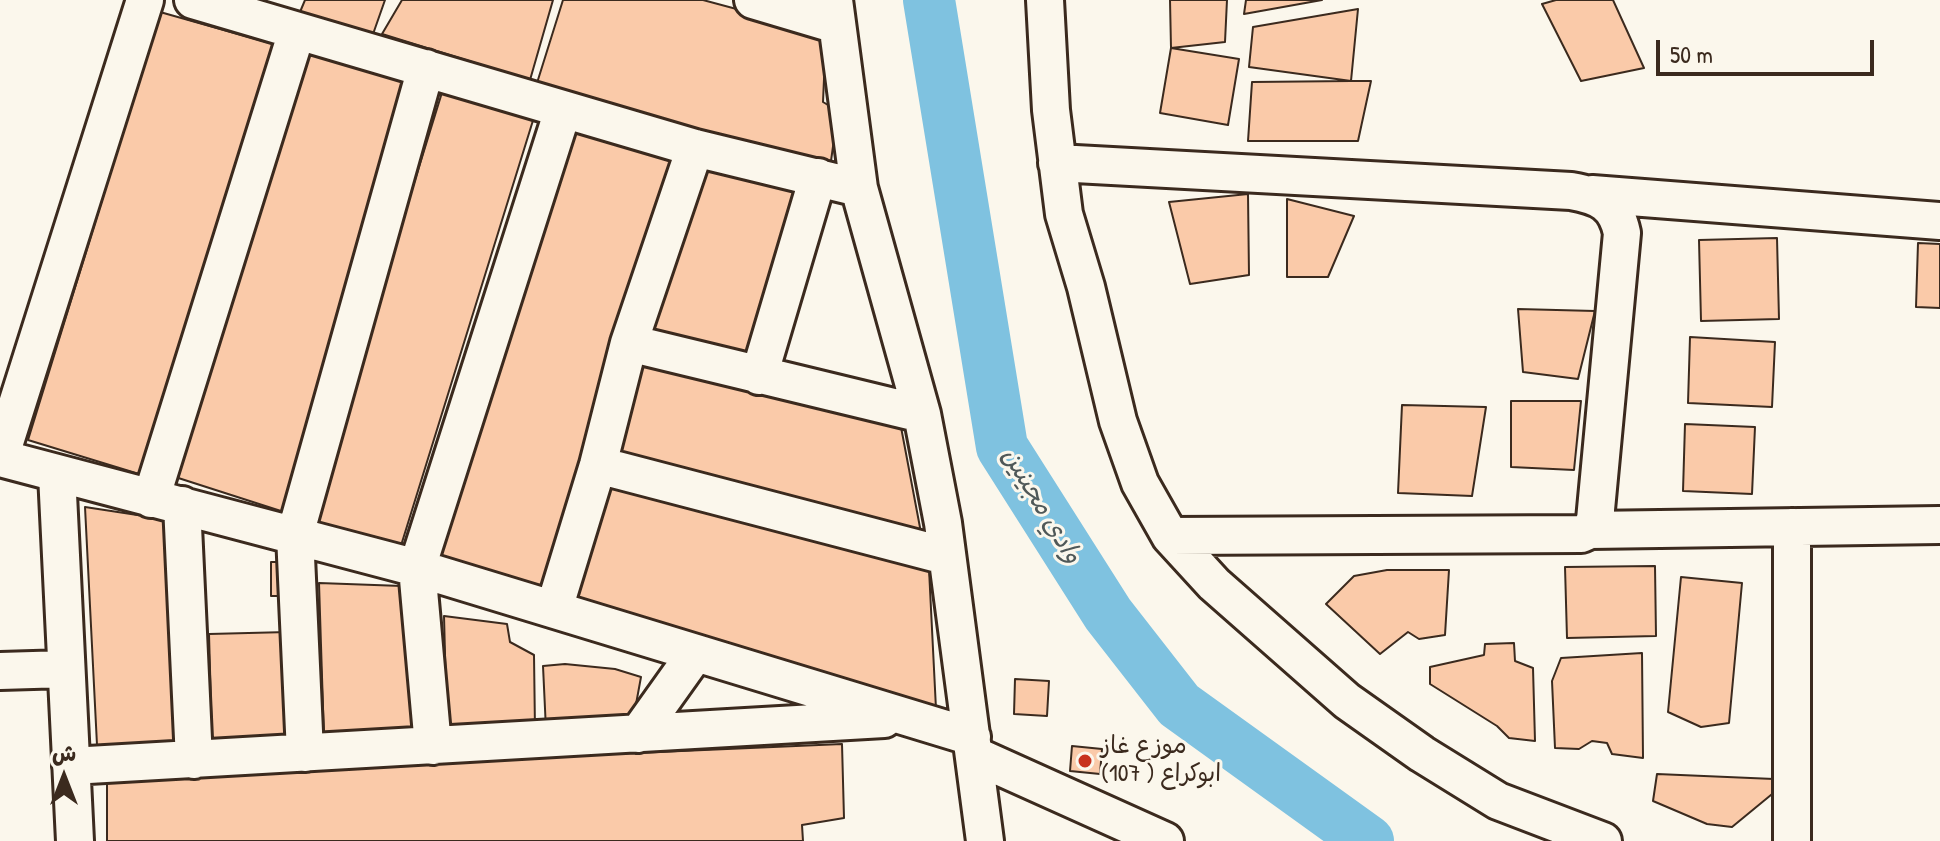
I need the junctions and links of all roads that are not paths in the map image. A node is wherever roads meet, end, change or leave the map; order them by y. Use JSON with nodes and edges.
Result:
{"nodes":[{"id":1,"x":145,"y":0,"type":"edge"},
{"id":2,"x":193,"y":0,"type":"edge"},
{"id":3,"x":753,"y":0,"type":"edge"},
{"id":4,"x":1045,"y":0,"type":"edge"},
{"id":5,"x":836,"y":12,"type":"edge"},
{"id":6,"x":297,"y":31,"type":"junction"},
{"id":7,"x":426,"y":68,"type":"junction"},
{"id":8,"x":563,"y":110,"type":"junction"},
{"id":9,"x":695,"y":148,"type":"junction"},
{"id":10,"x":1057,"y":163,"type":"junction"},
{"id":11,"x":818,"y":177,"type":"junction"},
{"id":12,"x":859,"y":188,"type":"junction"},
{"id":13,"x":1592,"y":194,"type":"junction"},
{"id":14,"x":1940,"y":221,"type":"edge"},
{"id":15,"x":629,"y":343,"type":"junction"},
{"id":16,"x":759,"y":376,"type":"junction"},
{"id":17,"x":922,"y":414,"type":"junction"},
{"id":18,"x":598,"y":465,"type":"junction"},
{"id":19,"x":57,"y":474,"type":"junction"},
{"id":20,"x":166,"y":502,"type":"junction"},
{"id":21,"x":1940,"y":525,"type":"edge"},
{"id":22,"x":1792,"y":527,"type":"junction"},
{"id":23,"x":1590,"y":530,"type":"junction"},
{"id":24,"x":295,"y":535,"type":"junction"},
{"id":25,"x":1170,"y":536,"type":"junction"},
{"id":26,"x":946,"y":556,"type":"junction"},
{"id":27,"x":417,"y":568,"type":"junction"},
{"id":28,"x":554,"y":609,"type":"junction"},
{"id":29,"x":695,"y":654,"type":"junction"},
{"id":30,"x":66,"y":669,"type":"junction"},
{"id":31,"x":0,"y":671,"type":"edge"},
{"id":32,"x":907,"y":718,"type":"junction"},
{"id":33,"x":638,"y":734,"type":"junction"},
{"id":34,"x":433,"y":746,"type":"junction"},
{"id":35,"x":973,"y":746,"type":"junction"},
{"id":36,"x":305,"y":753,"type":"junction"},
{"id":37,"x":194,"y":760,"type":"junction"},
{"id":38,"x":71,"y":766,"type":"junction"},
{"id":39,"x":75,"y":841,"type":"edge"},
{"id":40,"x":985,"y":841,"type":"edge"},
{"id":41,"x":1165,"y":841,"type":"edge"},
{"id":42,"x":1603,"y":841,"type":"edge"},
{"id":43,"x":1792,"y":841,"type":"edge"}],
"edges":[{"from":1,"to":19,"type":"street"},
{"from":2,"to":6,"type":"street"},
{"from":3,"to":5,"type":"street"},
{"from":4,"to":10,"type":"street"},
{"from":5,"to":12,"type":"street"},
{"from":6,"to":7,"type":"street"},
{"from":6,"to":20,"type":"street"},
{"from":7,"to":8,"type":"street"},
{"from":7,"to":24,"type":"street"},
{"from":8,"to":9,"type":"street"},
{"from":8,"to":27,"type":"street"},
{"from":9,"to":11,"type":"street"},
{"from":9,"to":15,"type":"street"},
{"from":10,"to":13,"type":"street"},
{"from":10,"to":25,"type":"street"},
{"from":11,"to":12,"type":"street"},
{"from":11,"to":16,"type":"street"},
{"from":12,"to":17,"type":"street"},
{"from":13,"to":14,"type":"street"},
{"from":13,"to":23,"type":"street"},
{"from":15,"to":16,"type":"street"},
{"from":15,"to":18,"type":"street"},
{"from":16,"to":17,"type":"street"},
{"from":17,"to":26,"type":"street"},
{"from":18,"to":26,"type":"street"},
{"from":18,"to":28,"type":"street"},
{"from":19,"to":20,"type":"street"},
{"from":19,"to":30,"type":"street"},
{"from":20,"to":24,"type":"street"},
{"from":20,"to":37,"type":"street"},
{"from":21,"to":22,"type":"street"},
{"from":22,"to":23,"type":"street"},
{"from":22,"to":43,"type":"street"},
{"from":23,"to":25,"type":"street"},
{"from":24,"to":27,"type":"street"},
{"from":24,"to":36,"type":"street"},
{"from":25,"to":42,"type":"street"},
{"from":26,"to":35,"type":"street"},
{"from":27,"to":28,"type":"street"},
{"from":27,"to":34,"type":"street"},
{"from":28,"to":29,"type":"street"},
{"from":29,"to":32,"type":"street"},
{"from":29,"to":33,"type":"street"},
{"from":30,"to":31,"type":"street"},
{"from":30,"to":38,"type":"street"},
{"from":32,"to":33,"type":"street"},
{"from":32,"to":35,"type":"street"},
{"from":33,"to":34,"type":"street"},
{"from":34,"to":36,"type":"street"},
{"from":35,"to":40,"type":"street"},
{"from":35,"to":41,"type":"street"},
{"from":36,"to":37,"type":"street"},
{"from":37,"to":38,"type":"street"},
{"from":38,"to":39,"type":"street"}]}
